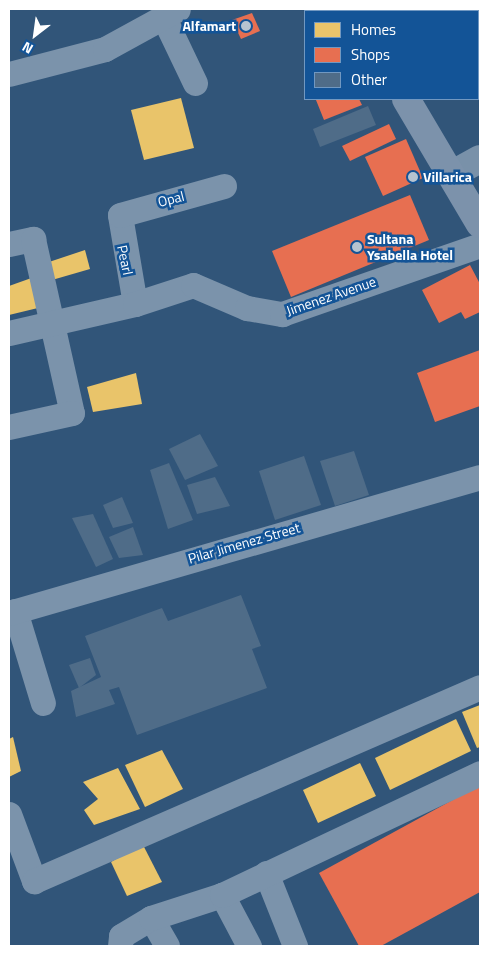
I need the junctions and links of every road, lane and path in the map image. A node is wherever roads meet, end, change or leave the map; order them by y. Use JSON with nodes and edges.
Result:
{"nodes":[{"id":1,"x":171,"y":13,"type":"edge"},
{"id":2,"x":9,"y":74,"type":"edge"},
{"id":3,"x":196,"y":83,"type":"dead end"},
{"id":4,"x":407,"y":100,"type":"edge"},
{"id":5,"x":480,"y":159,"type":"edge"},
{"id":6,"x":451,"y":175,"type":"junction"},
{"id":7,"x":224,"y":186,"type":"dead end"},
{"id":8,"x":120,"y":215,"type":"joint"},
{"id":9,"x":480,"y":224,"type":"edge"},
{"id":10,"x":9,"y":244,"type":"edge"},
{"id":11,"x":480,"y":245,"type":"edge"},
{"id":12,"x":135,"y":304,"type":"junction"},
{"id":13,"x":49,"y":326,"type":"junction"},
{"id":14,"x":9,"y":333,"type":"edge"},
{"id":15,"x":9,"y":427,"type":"edge"},
{"id":16,"x":480,"y":477,"type":"edge"},
{"id":17,"x":12,"y":612,"type":"edge"},
{"id":18,"x":480,"y":686,"type":"edge"},
{"id":19,"x":43,"y":703,"type":"dead end"},
{"id":20,"x":480,"y":773,"type":"edge"},
{"id":21,"x":9,"y":814,"type":"edge"},
{"id":22,"x":266,"y":873,"type":"junction"},
{"id":23,"x":222,"y":895,"type":"junction"},
{"id":24,"x":150,"y":918,"type":"junction"},
{"id":25,"x":120,"y":946,"type":"edge"},
{"id":26,"x":167,"y":946,"type":"edge"},
{"id":27,"x":249,"y":946,"type":"edge"},
{"id":28,"x":295,"y":946,"type":"edge"}],
"edges":[{"from":1,"to":2,"type":"street"},
{"from":1,"to":3,"type":"street"},
{"from":4,"to":6,"type":"highway"},
{"from":5,"to":6,"type":"main road"},
{"from":6,"to":9,"type":"highway"},
{"from":7,"to":8,"type":"street","name":"Opal"},
{"from":8,"to":12,"type":"street","name":"Pearl"},
{"from":10,"to":13,"type":"street"},
{"from":11,"to":12,"type":"street","name":"Jimenez Avenue"},
{"from":12,"to":13,"type":"street","name":"Jimenez Avenue"},
{"from":13,"to":14,"type":"street","name":"Jimenez Avenue"},
{"from":13,"to":15,"type":"street"},
{"from":16,"to":17,"type":"street","name":"Pilar Jimenez Street"},
{"from":17,"to":19,"type":"street"},
{"from":18,"to":21,"type":"street"},
{"from":20,"to":22,"type":"street"},
{"from":22,"to":23,"type":"street"},
{"from":22,"to":28,"type":"street"},
{"from":23,"to":24,"type":"street"},
{"from":23,"to":27,"type":"street"},
{"from":24,"to":25,"type":"street"},
{"from":24,"to":26,"type":"street"}]}
